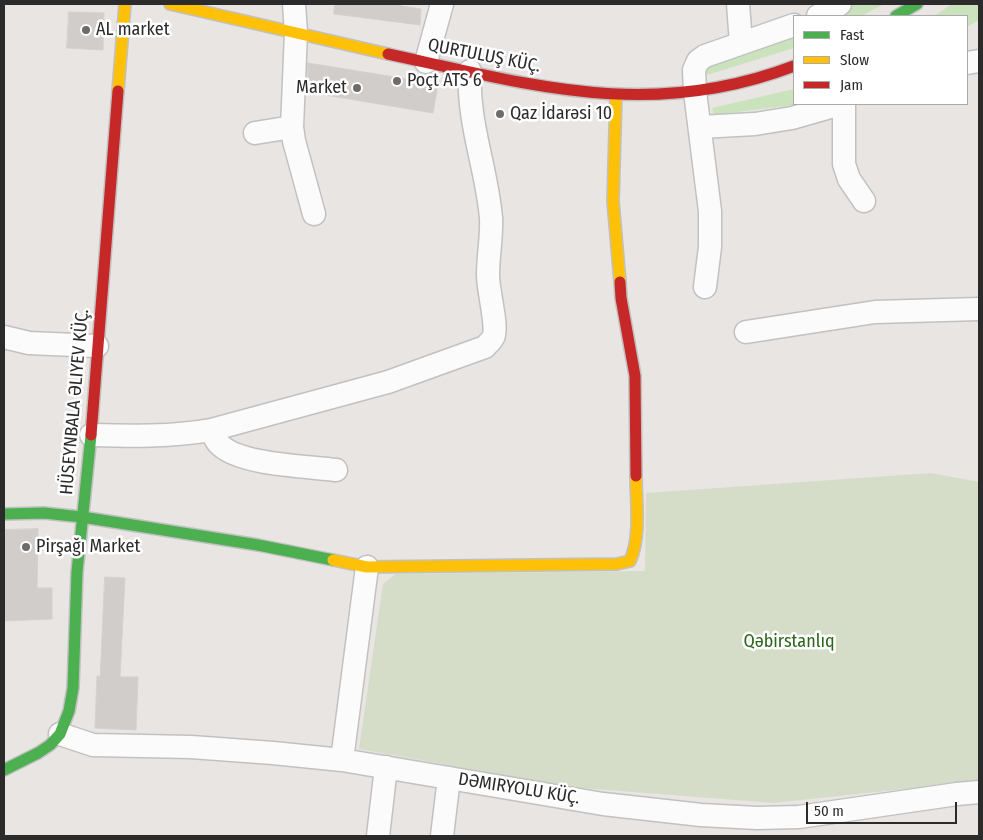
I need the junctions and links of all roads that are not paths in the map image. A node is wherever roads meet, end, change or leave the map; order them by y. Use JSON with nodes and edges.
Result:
{"nodes":[{"id":1,"x":125,"y":4,"type":"edge"},
{"id":2,"x":170,"y":4,"type":"edge"},
{"id":3,"x":294,"y":4,"type":"edge"},
{"id":4,"x":442,"y":4,"type":"edge"},
{"id":5,"x":738,"y":4,"type":"edge"},
{"id":6,"x":840,"y":4,"type":"edge"},
{"id":7,"x":916,"y":4,"type":"edge"},
{"id":8,"x":820,"y":15,"type":"edge"},
{"id":9,"x":898,"y":15,"type":"edge"},
{"id":10,"x":793,"y":25,"type":"edge"},
{"id":11,"x":296,"y":33,"type":"junction"},
{"id":12,"x":741,"y":43,"type":"junction"},
{"id":13,"x":426,"y":62,"type":"junction"},
{"id":14,"x":793,"y":66,"type":"edge"},
{"id":15,"x":470,"y":71,"type":"junction"},
{"id":16,"x":694,"y":92,"type":"junction"},
{"id":17,"x":616,"y":95,"type":"junction"},
{"id":18,"x":839,"y":105,"type":"edge"},
{"id":19,"x":843,"y":105,"type":"edge"},
{"id":20,"x":292,"y":127,"type":"junction"},
{"id":21,"x":700,"y":127,"type":"junction"},
{"id":22,"x":255,"y":133,"type":"dead end"},
{"id":23,"x":864,"y":201,"type":"dead end"},
{"id":24,"x":314,"y":214,"type":"dead end"},
{"id":25,"x":706,"y":287,"type":"dead end"},
{"id":26,"x":979,"y":309,"type":"edge"},
{"id":27,"x":746,"y":332,"type":"dead end"},
{"id":28,"x":4,"y":337,"type":"edge"},
{"id":29,"x":97,"y":346,"type":"junction"},
{"id":30,"x":211,"y":430,"type":"junction"},
{"id":31,"x":91,"y":435,"type":"junction"},
{"id":32,"x":336,"y":470,"type":"dead end"},
{"id":33,"x":4,"y":514,"type":"edge"},
{"id":34,"x":82,"y":517,"type":"junction"},
{"id":35,"x":367,"y":567,"type":"junction"},
{"id":36,"x":60,"y":734,"type":"junction"},
{"id":37,"x":342,"y":760,"type":"junction"},
{"id":38,"x":386,"y":767,"type":"junction"},
{"id":39,"x":4,"y":770,"type":"edge"},
{"id":40,"x":448,"y":778,"type":"junction"},
{"id":41,"x":979,"y":792,"type":"edge"},
{"id":42,"x":378,"y":836,"type":"edge"},
{"id":43,"x":442,"y":836,"type":"edge"}],
"edges":[{"from":1,"to":29,"type":"street","name":"HÜSEYNBALA ƏLIYEV KÜÇ."},
{"from":2,"to":11,"type":"street","name":"QURTULUŞ KÜÇ."},
{"from":3,"to":11,"type":"street"},
{"from":4,"to":13,"type":"street"},
{"from":5,"to":12,"type":"street"},
{"from":6,"to":8,"type":"street"},
{"from":7,"to":9,"type":"street"},
{"from":10,"to":12,"type":"street"},
{"from":11,"to":13,"type":"street","name":"QURTULUŞ KÜÇ."},
{"from":11,"to":20,"type":"street"},
{"from":12,"to":16,"type":"street"},
{"from":13,"to":15,"type":"street","name":"QURTULUŞ KÜÇ."},
{"from":14,"to":16,"type":"street","name":"QURTULUŞ KÜÇ."},
{"from":15,"to":17,"type":"street","name":"QURTULUŞ KÜÇ."},
{"from":15,"to":30,"type":"street"},
{"from":16,"to":17,"type":"street","name":"QURTULUŞ KÜÇ."},
{"from":16,"to":21,"type":"street"},
{"from":17,"to":35,"type":"street"},
{"from":18,"to":21,"type":"street"},
{"from":19,"to":23,"type":"street"},
{"from":20,"to":22,"type":"street"},
{"from":20,"to":24,"type":"street"},
{"from":21,"to":25,"type":"street"},
{"from":26,"to":27,"type":"street"},
{"from":28,"to":29,"type":"street"},
{"from":29,"to":31,"type":"street","name":"HÜSEYNBALA ƏLIYEV KÜÇ."},
{"from":30,"to":31,"type":"street"},
{"from":30,"to":32,"type":"street"},
{"from":31,"to":34,"type":"street","name":"HÜSEYNBALA ƏLIYEV KÜÇ."},
{"from":33,"to":34,"type":"street"},
{"from":34,"to":35,"type":"street"},
{"from":34,"to":36,"type":"street","name":"HÜSEYNBALA ƏLIYEV KÜÇ."},
{"from":35,"to":37,"type":"street"},
{"from":36,"to":37,"type":"street","name":"DƏMIRYOLU KÜÇ."},
{"from":36,"to":39,"type":"street","name":"HÜSEYNBALA ƏLIYEV KÜÇ."},
{"from":37,"to":38,"type":"street","name":"DƏMIRYOLU KÜÇ."},
{"from":38,"to":40,"type":"street","name":"DƏMIRYOLU KÜÇ."},
{"from":38,"to":42,"type":"street"},
{"from":40,"to":41,"type":"street","name":"DƏMIRYOLU KÜÇ."},
{"from":40,"to":43,"type":"street"}]}
